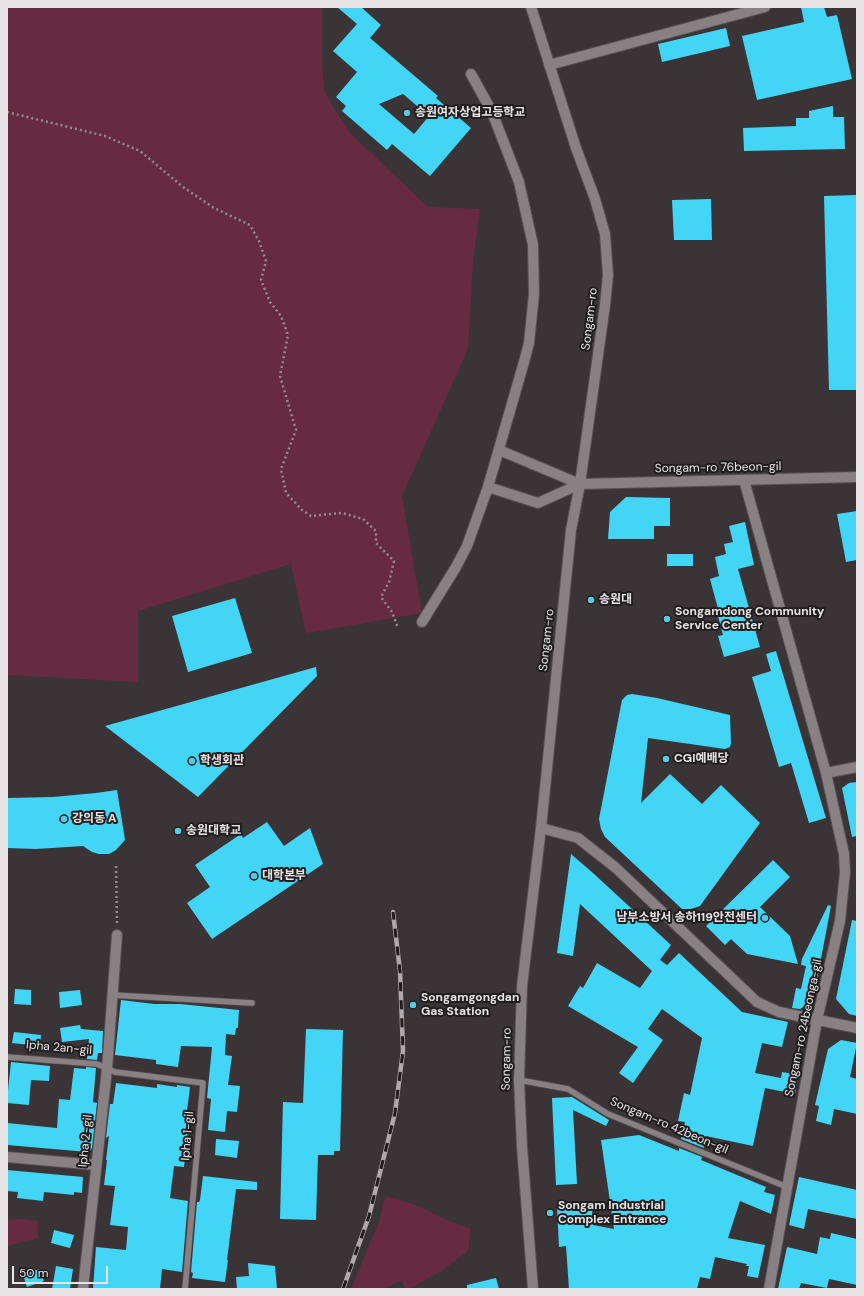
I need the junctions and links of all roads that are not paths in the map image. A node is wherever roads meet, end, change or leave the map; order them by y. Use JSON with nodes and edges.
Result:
{"nodes":[{"id":1,"x":531,"y":7,"type":"edge"},
{"id":2,"x":765,"y":7,"type":"edge"},
{"id":3,"x":549,"y":66,"type":"junction"},
{"id":4,"x":471,"y":74,"type":"dead end"},
{"id":5,"x":499,"y":450,"type":"junction"},
{"id":6,"x":857,"y":477,"type":"edge"},
{"id":7,"x":744,"y":480,"type":"junction"},
{"id":8,"x":580,"y":484,"type":"junction"},
{"id":9,"x":488,"y":486,"type":"junction"},
{"id":10,"x":422,"y":622,"type":"dead end"},
{"id":11,"x":857,"y":767,"type":"edge"},
{"id":12,"x":826,"y":773,"type":"junction"},
{"id":13,"x":541,"y":828,"type":"junction"},
{"id":14,"x":117,"y":935,"type":"road end"},
{"id":15,"x":112,"y":995,"type":"junction"},
{"id":16,"x":252,"y":1003,"type":"dead end"},
{"id":17,"x":817,"y":1020,"type":"junction"},
{"id":18,"x":857,"y":1028,"type":"edge"},
{"id":19,"x":7,"y":1056,"type":"edge"},
{"id":20,"x":107,"y":1069,"type":"junction"},
{"id":21,"x":519,"y":1080,"type":"junction"},
{"id":22,"x":7,"y":1157,"type":"edge"},
{"id":23,"x":96,"y":1165,"type":"junction"},
{"id":24,"x":787,"y":1187,"type":"junction"},
{"id":25,"x":83,"y":1289,"type":"edge"},
{"id":26,"x":185,"y":1289,"type":"edge"},
{"id":27,"x":533,"y":1289,"type":"edge"},
{"id":28,"x":769,"y":1289,"type":"edge"}],
"edges":[{"from":1,"to":3,"type":"street","name":"Songam-ro"},
{"from":2,"to":3,"type":"street"},
{"from":3,"to":8,"type":"street","name":"Songam-ro"},
{"from":4,"to":5,"type":"street"},
{"from":5,"to":8,"type":"street"},
{"from":5,"to":9,"type":"street"},
{"from":6,"to":7,"type":"street","name":"Songam-ro 76beon-gil"},
{"from":7,"to":8,"type":"street","name":"Songam-ro 76beon-gil"},
{"from":7,"to":12,"type":"street","name":"Songam-ro 24beonga-gil"},
{"from":8,"to":9,"type":"street"},
{"from":8,"to":13,"type":"street","name":"Songam-ro"},
{"from":9,"to":10,"type":"street"},
{"from":11,"to":12,"type":"street"},
{"from":12,"to":17,"type":"street","name":"Songam-ro 24beonga-gil"},
{"from":13,"to":17,"type":"street"},
{"from":13,"to":21,"type":"street","name":"Songam-ro"},
{"from":14,"to":15,"type":"street","name":"Ipha 2-gil"},
{"from":15,"to":16,"type":"lane"},
{"from":15,"to":20,"type":"street","name":"Ipha 2-gil"},
{"from":17,"to":18,"type":"street"},
{"from":17,"to":24,"type":"street","name":"Songam-ro 24beonga-gil"},
{"from":19,"to":20,"type":"lane","name":"Ipha 2an-gil"},
{"from":20,"to":23,"type":"street","name":"Ipha 2-gil"},
{"from":20,"to":26,"type":"lane","name":"Ipha 1-gil"},
{"from":21,"to":24,"type":"lane","name":"Songam-ro 42beon-gil"},
{"from":21,"to":27,"type":"street","name":"Songam-ro"},
{"from":22,"to":23,"type":"street"},
{"from":23,"to":25,"type":"street","name":"Ipha 2-gil"},
{"from":24,"to":28,"type":"street","name":"Songam-ro 24beonga-gil"}]}
